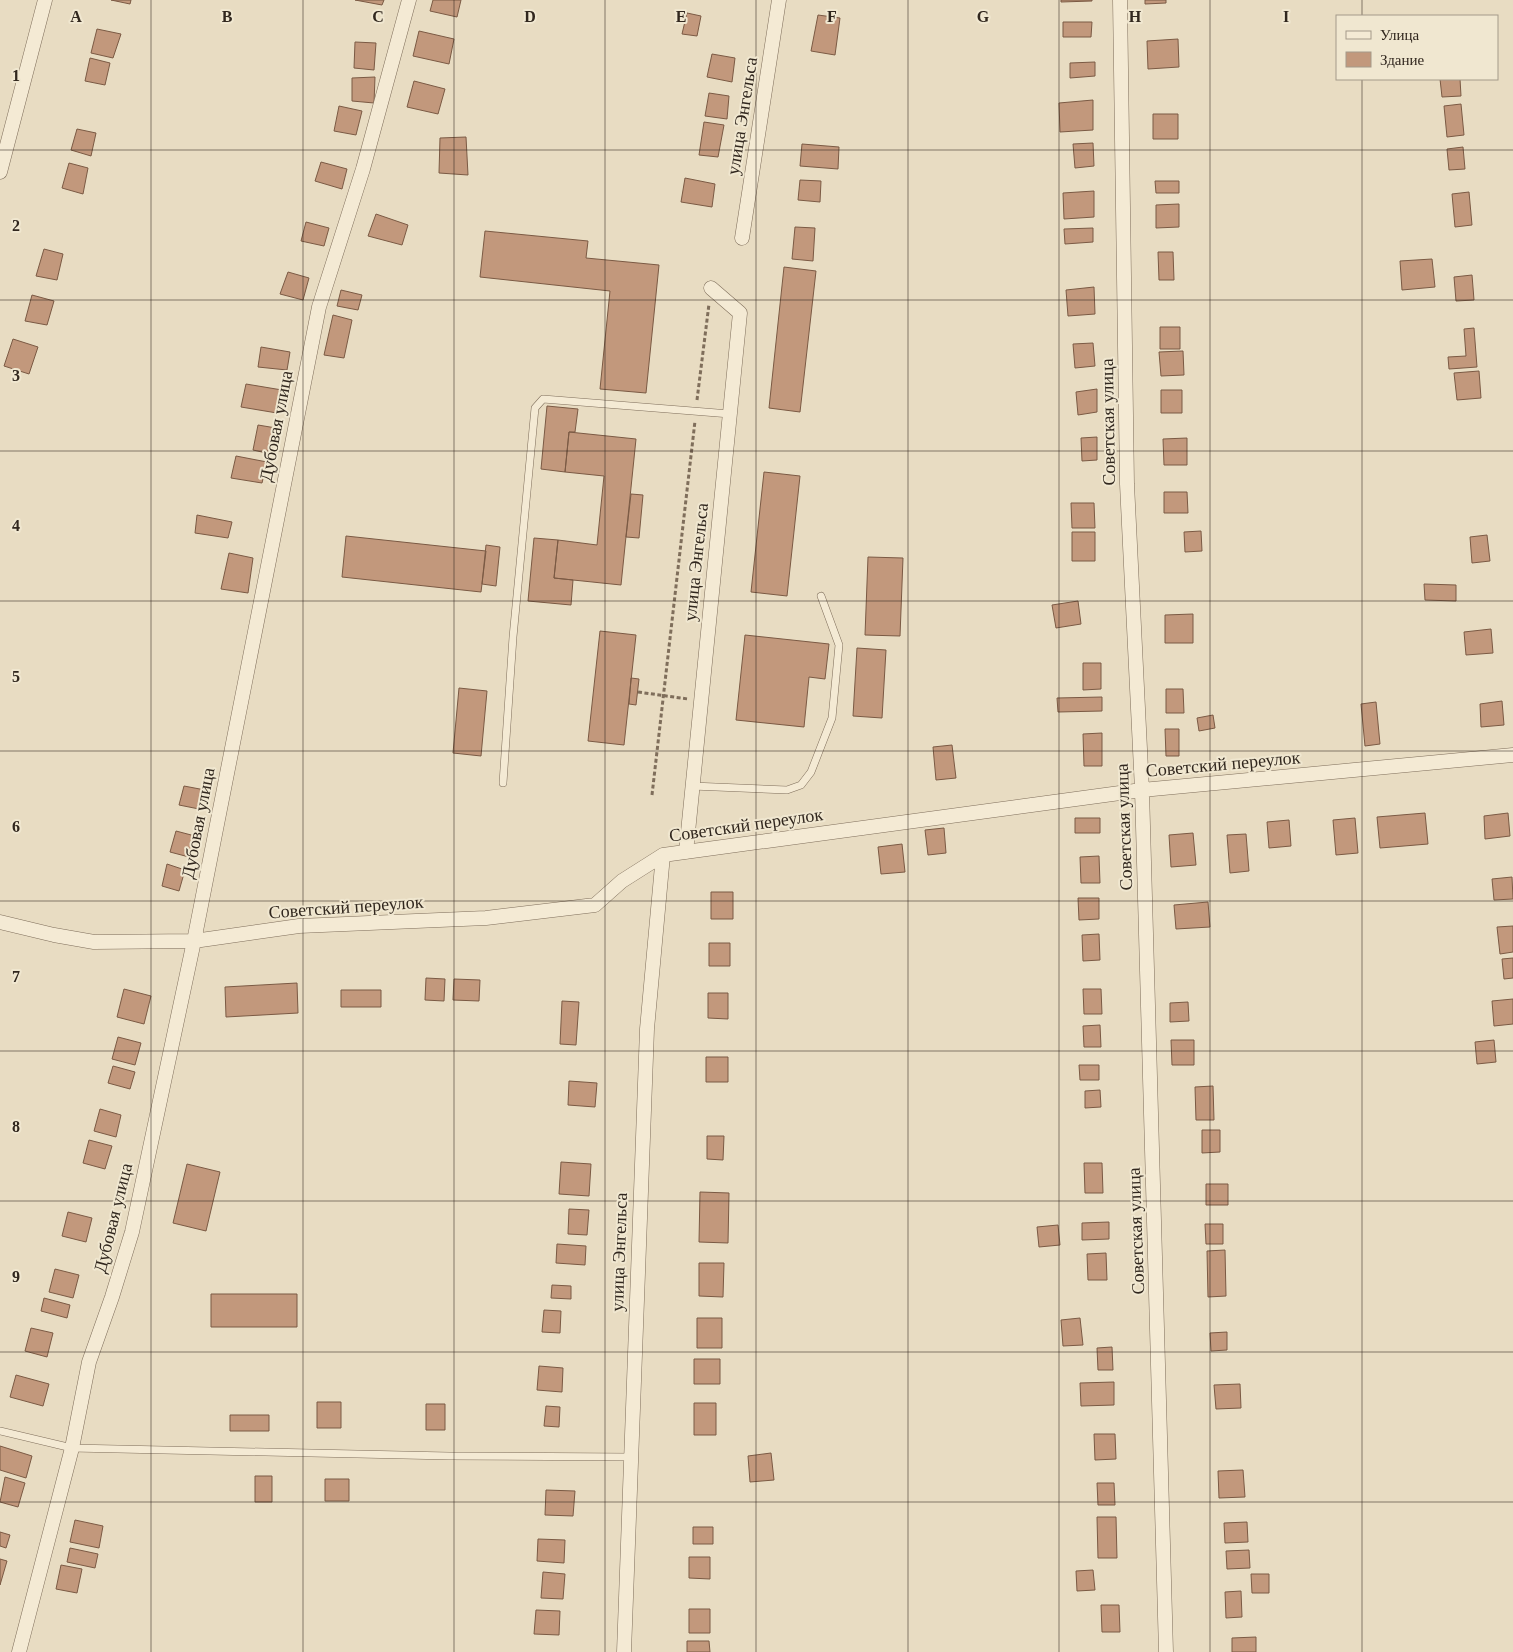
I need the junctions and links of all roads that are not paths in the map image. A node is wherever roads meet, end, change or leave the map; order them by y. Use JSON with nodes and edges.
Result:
{"nodes":[{"id":1,"x":44,"y":0,"type":"edge"},
{"id":2,"x":409,"y":0,"type":"edge"},
{"id":3,"x":779,"y":0,"type":"edge"},
{"id":4,"x":1120,"y":0,"type":"edge"},
{"id":5,"x":0,"y":172,"type":"edge"},
{"id":6,"x":742,"y":238,"type":"dead end"},
{"id":7,"x":711,"y":288,"type":"road end"},
{"id":8,"x":730,"y":414,"type":"junction"},
{"id":9,"x":820,"y":596,"type":"dead end"},
{"id":10,"x":1513,"y":755,"type":"edge"},
{"id":11,"x":503,"y":784,"type":"dead end"},
{"id":12,"x":692,"y":786,"type":"junction"},
{"id":13,"x":1142,"y":790,"type":"junction"},
{"id":14,"x":686,"y":852,"type":"junction"},
{"id":15,"x":663,"y":855,"type":"junction"},
{"id":16,"x":0,"y":922,"type":"edge"},
{"id":17,"x":194,"y":941,"type":"junction"},
{"id":18,"x":0,"y":1431,"type":"edge"},
{"id":19,"x":72,"y":1448,"type":"junction"},
{"id":20,"x":630,"y":1457,"type":"junction"},
{"id":21,"x":19,"y":1652,"type":"edge"},
{"id":22,"x":624,"y":1652,"type":"edge"},
{"id":23,"x":1166,"y":1652,"type":"edge"}],
"edges":[{"from":1,"to":5,"type":"street"},
{"from":2,"to":17,"type":"street","name":"Дубовая улица"},
{"from":3,"to":6,"type":"street","name":"улица Энгельса"},
{"from":4,"to":13,"type":"street","name":"Советская улица"},
{"from":7,"to":8,"type":"street","name":"улица Энгельса"},
{"from":8,"to":11,"type":"lane"},
{"from":8,"to":12,"type":"street","name":"улица Энгельса"},
{"from":9,"to":12,"type":"lane"},
{"from":10,"to":13,"type":"street","name":"Советский переулок"},
{"from":12,"to":14,"type":"street","name":"улица Энгельса"},
{"from":13,"to":14,"type":"street","name":"Советский переулок"},
{"from":13,"to":23,"type":"street","name":"Советская улица"},
{"from":14,"to":15,"type":"street","name":"Советский переулок"},
{"from":15,"to":17,"type":"street","name":"Советский переулок"},
{"from":15,"to":20,"type":"street","name":"улица Энгельса"},
{"from":16,"to":17,"type":"street","name":"Советский переулок"},
{"from":17,"to":19,"type":"street","name":"Дубовая улица"},
{"from":18,"to":19,"type":"lane"},
{"from":19,"to":20,"type":"lane"},
{"from":19,"to":21,"type":"street","name":"Дубовая улица"},
{"from":20,"to":22,"type":"street","name":"улица Энгельса"}]}
